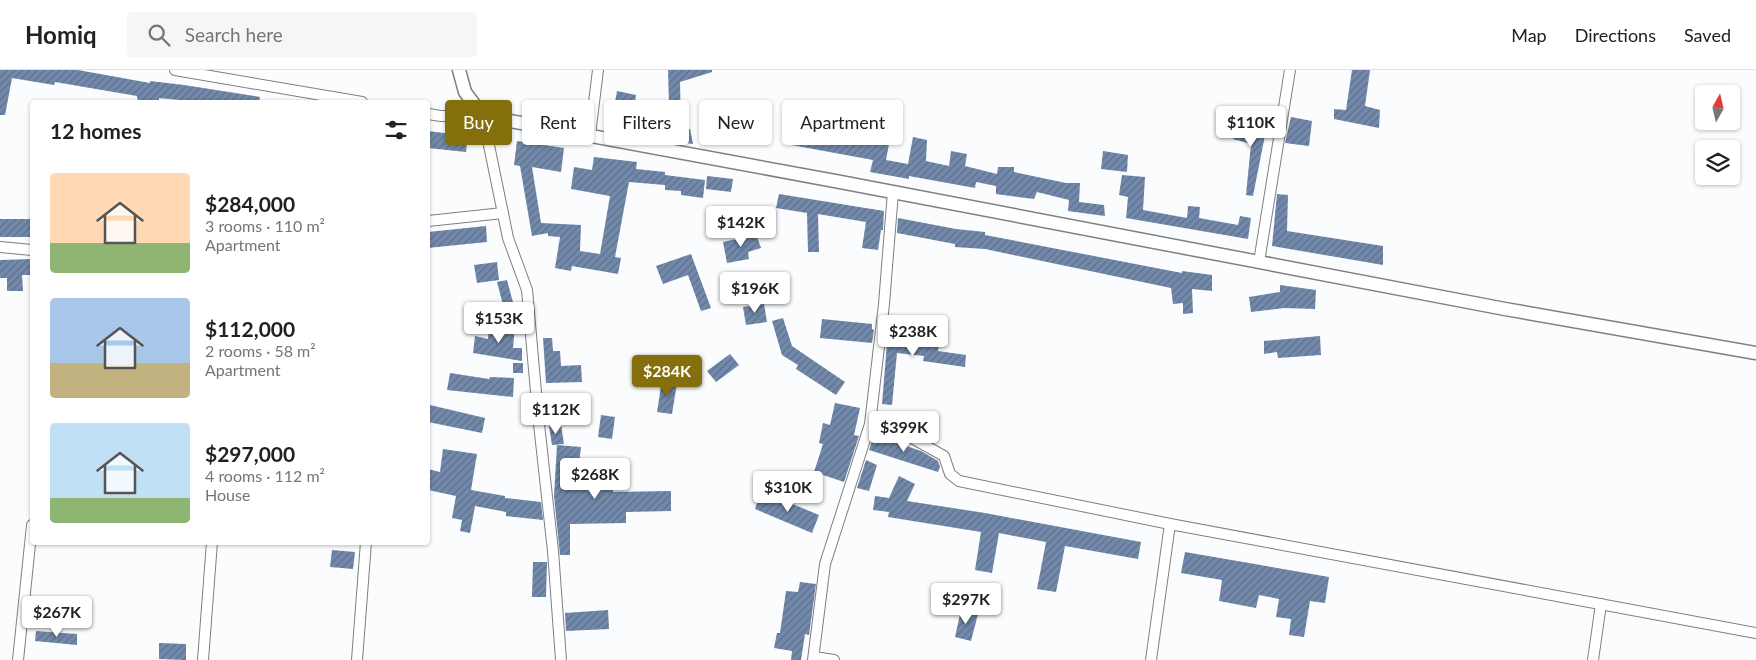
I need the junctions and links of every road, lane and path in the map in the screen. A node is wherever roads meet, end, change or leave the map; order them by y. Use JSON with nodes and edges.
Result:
{"nodes":[{"id":1,"x":175,"y":70,"type":"edge"},
{"id":2,"x":459,"y":70,"type":"edge"},
{"id":3,"x":598,"y":70,"type":"edge"},
{"id":4,"x":1290,"y":70,"type":"edge"},
{"id":5,"x":350,"y":100,"type":"edge"},
{"id":6,"x":471,"y":100,"type":"edge"},
{"id":7,"x":594,"y":103,"type":"edge"},
{"id":8,"x":430,"y":114,"type":"edge"},
{"id":9,"x":445,"y":116,"type":"edge"},
{"id":10,"x":594,"y":137,"type":"edge"},
{"id":11,"x":489,"y":145,"type":"edge"},
{"id":12,"x":893,"y":192,"type":"junction"},
{"id":13,"x":503,"y":213,"type":"junction"},
{"id":14,"x":430,"y":221,"type":"edge"},
{"id":15,"x":0,"y":247,"type":"edge"},
{"id":16,"x":30,"y":250,"type":"edge"},
{"id":17,"x":1259,"y":262,"type":"junction"},
{"id":18,"x":1756,"y":353,"type":"edge"},
{"id":19,"x":870,"y":424,"type":"junction"},
{"id":20,"x":1170,"y":524,"type":"junction"},
{"id":21,"x":30,"y":544,"type":"edge"},
{"id":22,"x":212,"y":545,"type":"edge"},
{"id":23,"x":366,"y":545,"type":"edge"},
{"id":24,"x":1601,"y":604,"type":"junction"},
{"id":25,"x":1756,"y":633,"type":"edge"},
{"id":26,"x":814,"y":658,"type":"edge"},
{"id":27,"x":18,"y":660,"type":"edge"},
{"id":28,"x":203,"y":660,"type":"edge"},
{"id":29,"x":357,"y":660,"type":"edge"},
{"id":30,"x":561,"y":660,"type":"edge"},
{"id":31,"x":834,"y":660,"type":"edge"},
{"id":32,"x":1151,"y":660,"type":"edge"},
{"id":33,"x":1593,"y":660,"type":"edge"}],
"edges":[{"from":1,"to":5,"type":"street"},
{"from":2,"to":6,"type":"street"},
{"from":3,"to":7,"type":"street"},
{"from":4,"to":17,"type":"street"},
{"from":8,"to":9,"type":"street"},
{"from":10,"to":12,"type":"street"},
{"from":11,"to":13,"type":"street"},
{"from":12,"to":17,"type":"street"},
{"from":12,"to":19,"type":"street"},
{"from":13,"to":14,"type":"street"},
{"from":13,"to":30,"type":"street"},
{"from":15,"to":16,"type":"street"},
{"from":17,"to":18,"type":"street"},
{"from":19,"to":20,"type":"street"},
{"from":19,"to":26,"type":"street"},
{"from":20,"to":24,"type":"street"},
{"from":20,"to":32,"type":"street"},
{"from":21,"to":27,"type":"street"},
{"from":22,"to":28,"type":"street"},
{"from":23,"to":29,"type":"street"},
{"from":24,"to":25,"type":"street"},
{"from":24,"to":33,"type":"street"},
{"from":26,"to":31,"type":"street"}]}
